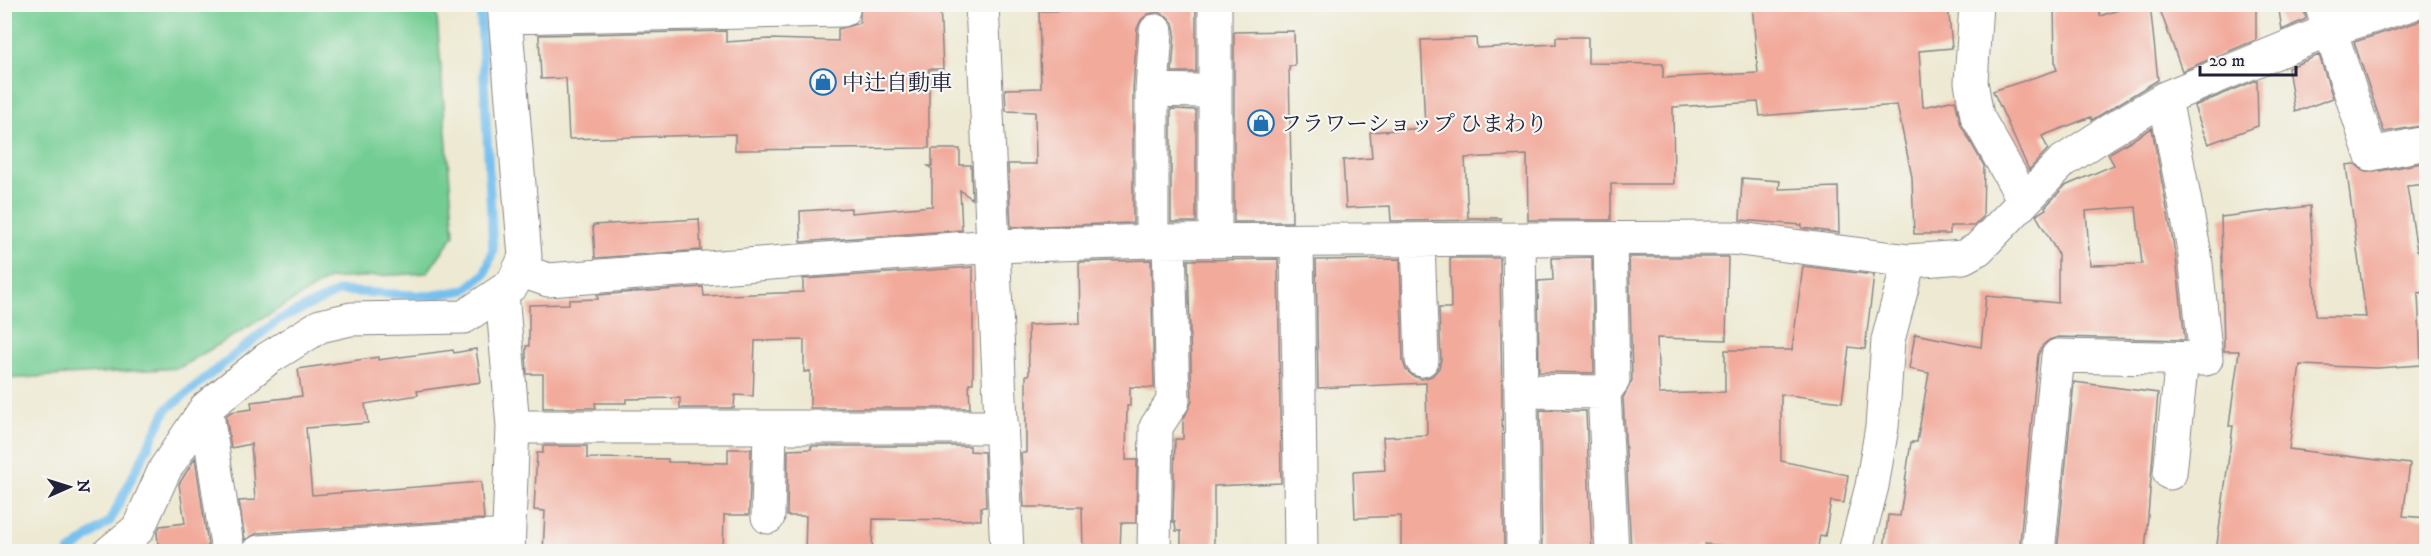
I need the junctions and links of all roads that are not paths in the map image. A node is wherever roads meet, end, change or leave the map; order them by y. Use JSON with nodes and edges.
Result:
{"nodes":[{"id":1,"x":982,"y":4,"type":"edge"},
{"id":2,"x":1215,"y":4,"type":"edge"},
{"id":3,"x":1976,"y":4,"type":"edge"},
{"id":4,"x":2411,"y":4,"type":"edge"},
{"id":5,"x":843,"y":10,"type":"dead end"},
{"id":6,"x":505,"y":11,"type":"edge"},
{"id":7,"x":2326,"y":17,"type":"edge"},
{"id":8,"x":1156,"y":31,"type":"dead end"},
{"id":9,"x":1152,"y":90,"type":"junction"},
{"id":10,"x":1199,"y":91,"type":"dead end"},
{"id":11,"x":2165,"y":98,"type":"junction"},
{"id":12,"x":2427,"y":143,"type":"edge"},
{"id":13,"x":2024,"y":200,"type":"junction"},
{"id":14,"x":1610,"y":239,"type":"junction"},
{"id":15,"x":1418,"y":240,"type":"junction"},
{"id":16,"x":1519,"y":240,"type":"junction"},
{"id":17,"x":1161,"y":241,"type":"junction"},
{"id":18,"x":1215,"y":241,"type":"junction"},
{"id":19,"x":1297,"y":241,"type":"junction"},
{"id":20,"x":994,"y":246,"type":"junction"},
{"id":21,"x":1909,"y":261,"type":"junction"},
{"id":22,"x":510,"y":281,"type":"junction"},
{"id":23,"x":2182,"y":359,"type":"junction"},
{"id":24,"x":1422,"y":360,"type":"dead end"},
{"id":25,"x":1521,"y":391,"type":"junction"},
{"id":26,"x":1604,"y":392,"type":"junction"},
{"id":27,"x":206,"y":408,"type":"junction"},
{"id":28,"x":513,"y":427,"type":"junction"},
{"id":29,"x":770,"y":427,"type":"junction"},
{"id":30,"x":1002,"y":427,"type":"junction"},
{"id":31,"x":2170,"y":473,"type":"dead end"},
{"id":32,"x":768,"y":517,"type":"dead end"},
{"id":33,"x":508,"y":544,"type":"edge"},
{"id":34,"x":125,"y":546,"type":"edge"},
{"id":35,"x":228,"y":552,"type":"edge"},
{"id":36,"x":259,"y":552,"type":"edge"},
{"id":37,"x":1007,"y":552,"type":"edge"},
{"id":38,"x":1154,"y":552,"type":"edge"},
{"id":39,"x":1302,"y":552,"type":"edge"},
{"id":40,"x":1523,"y":552,"type":"edge"},
{"id":41,"x":1612,"y":552,"type":"edge"},
{"id":42,"x":1855,"y":552,"type":"edge"},
{"id":43,"x":2038,"y":552,"type":"edge"}],
"edges":[{"from":1,"to":20,"type":"street"},
{"from":2,"to":18,"type":"street"},
{"from":3,"to":13,"type":"street"},
{"from":4,"to":7,"type":"street"},
{"from":5,"to":6,"type":"street"},
{"from":6,"to":22,"type":"street"},
{"from":7,"to":11,"type":"street"},
{"from":7,"to":12,"type":"street"},
{"from":8,"to":9,"type":"street"},
{"from":9,"to":10,"type":"street"},
{"from":9,"to":17,"type":"street"},
{"from":11,"to":13,"type":"street"},
{"from":11,"to":23,"type":"street"},
{"from":13,"to":21,"type":"street"},
{"from":14,"to":16,"type":"street"},
{"from":14,"to":21,"type":"street"},
{"from":14,"to":26,"type":"street"},
{"from":15,"to":16,"type":"street"},
{"from":15,"to":19,"type":"street"},
{"from":15,"to":24,"type":"street"},
{"from":16,"to":25,"type":"street"},
{"from":17,"to":18,"type":"street"},
{"from":17,"to":20,"type":"street"},
{"from":17,"to":38,"type":"street"},
{"from":18,"to":19,"type":"street"},
{"from":19,"to":39,"type":"street"},
{"from":20,"to":22,"type":"street"},
{"from":20,"to":30,"type":"street"},
{"from":21,"to":42,"type":"street"},
{"from":22,"to":27,"type":"street"},
{"from":22,"to":28,"type":"street"},
{"from":23,"to":31,"type":"street"},
{"from":23,"to":43,"type":"street"},
{"from":25,"to":26,"type":"street"},
{"from":25,"to":40,"type":"street"},
{"from":26,"to":41,"type":"street"},
{"from":27,"to":34,"type":"street"},
{"from":27,"to":35,"type":"street"},
{"from":28,"to":29,"type":"street"},
{"from":28,"to":33,"type":"street"},
{"from":29,"to":30,"type":"street"},
{"from":29,"to":32,"type":"street"},
{"from":30,"to":37,"type":"street"},
{"from":33,"to":36,"type":"street"}]}
